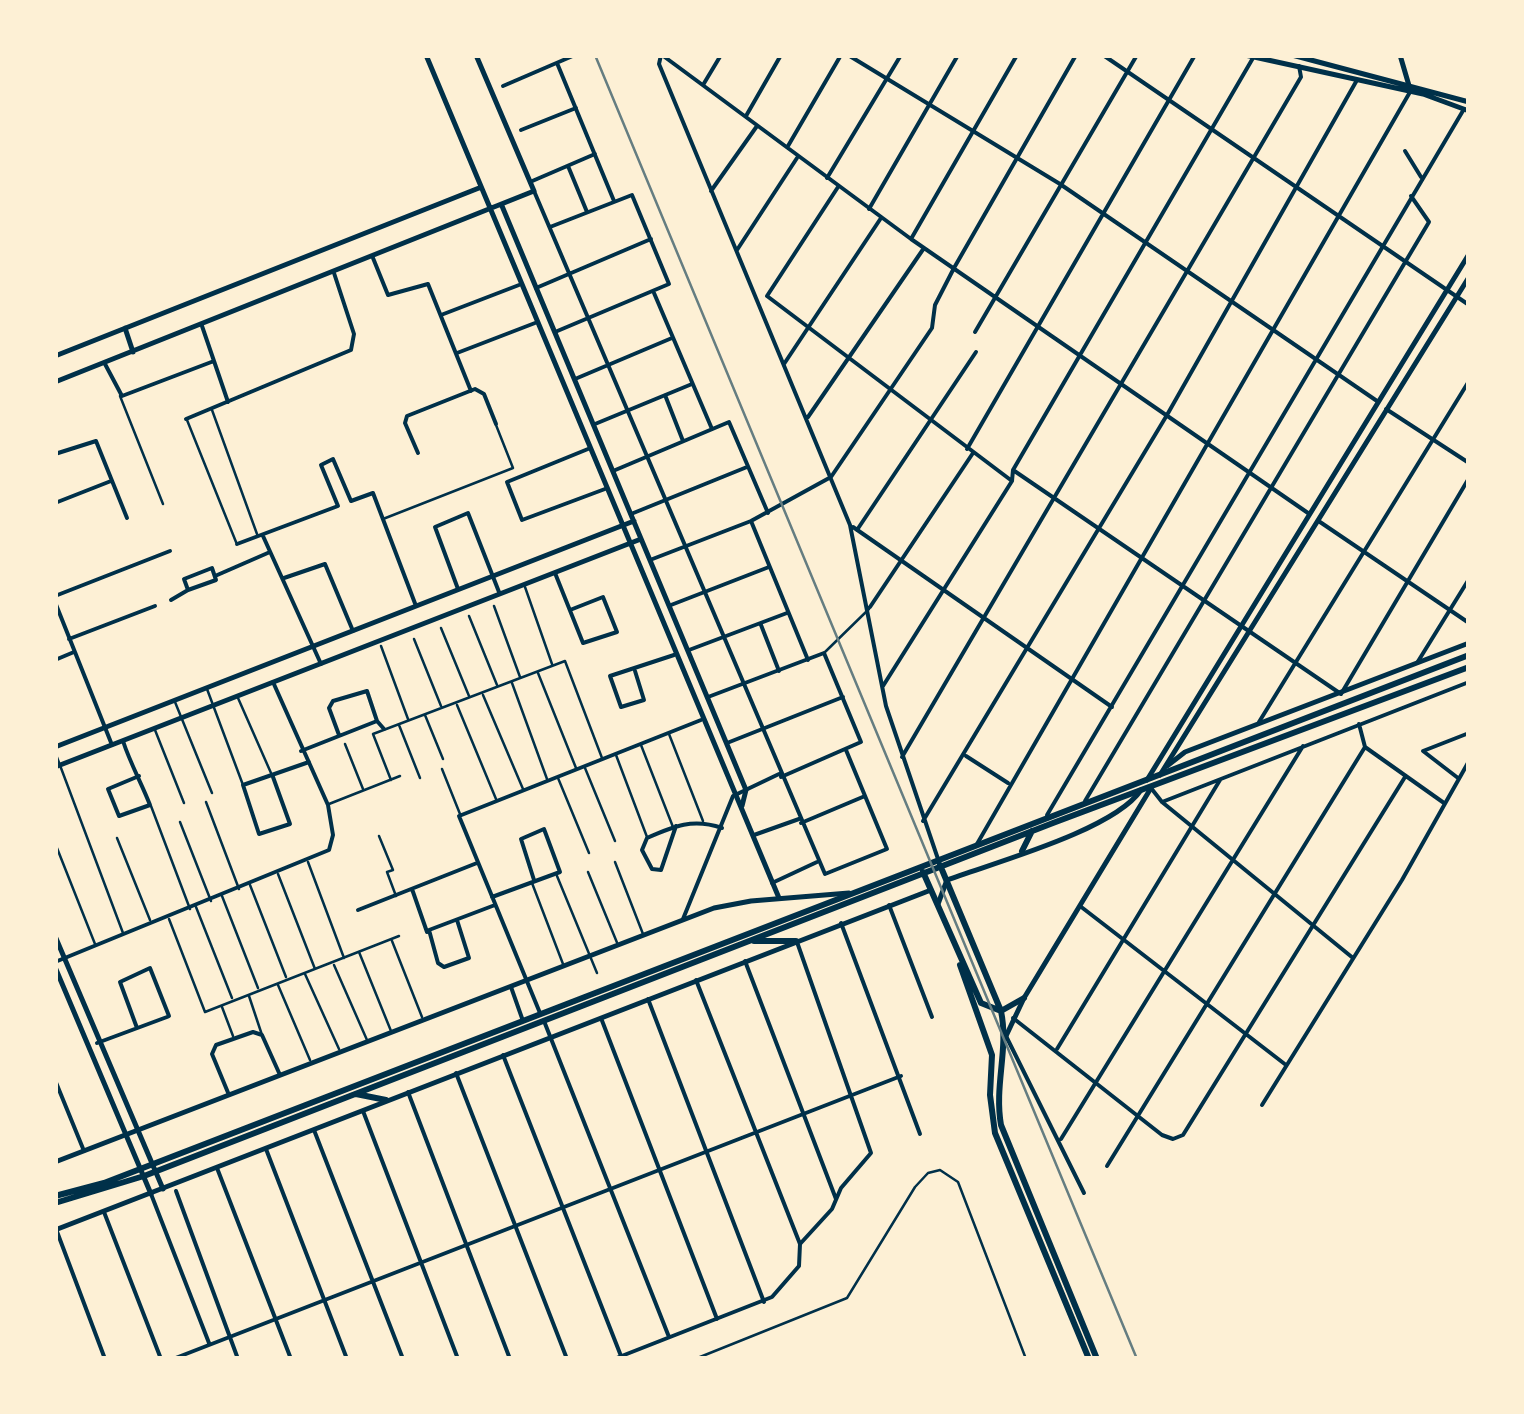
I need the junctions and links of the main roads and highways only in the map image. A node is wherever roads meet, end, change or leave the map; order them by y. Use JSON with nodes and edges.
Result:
{"nodes":[{"id":1,"x":1469,"y":655,"type":"edge"},
{"id":2,"x":1469,"y":667,"type":"edge"},
{"id":3,"x":1032,"y":831,"type":"junction"},
{"id":4,"x":1022,"y":851,"type":"road end"},
{"id":5,"x":939,"y":863,"type":"junction"},
{"id":6,"x":922,"y":870,"type":"junction"},
{"id":7,"x":748,"y":941,"type":"junction"},
{"id":8,"x":796,"y":941,"type":"road end"},
{"id":9,"x":960,"y":965,"type":"junction"},
{"id":10,"x":1024,"y":998,"type":"road end"},
{"id":11,"x":1001,"y":1010,"type":"junction"},
{"id":12,"x":542,"y":1018,"type":"junction"},
{"id":13,"x":525,"y":1025,"type":"junction"},
{"id":14,"x":355,"y":1094,"type":"junction"},
{"id":15,"x":386,"y":1100,"type":"road end"},
{"id":16,"x":154,"y":1168,"type":"junction"},
{"id":17,"x":55,"y":1199,"type":"edge"},
{"id":18,"x":1088,"y":1359,"type":"edge"},
{"id":19,"x":1098,"y":1359,"type":"edge"}],
"edges":[{"from":1,"to":5,"type":"main road"},
{"from":2,"to":3,"type":"main road"},
{"from":3,"to":4,"type":"main road"},
{"from":3,"to":5,"type":"main road"},
{"from":5,"to":6,"type":"main road"},
{"from":5,"to":11,"type":"main road"},
{"from":6,"to":7,"type":"main road"},
{"from":6,"to":9,"type":"main road"},
{"from":6,"to":12,"type":"main road"},
{"from":7,"to":8,"type":"main road"},
{"from":7,"to":12,"type":"main road"},
{"from":9,"to":11,"type":"main road"},
{"from":9,"to":18,"type":"main road"},
{"from":10,"to":11,"type":"main road"},
{"from":11,"to":19,"type":"main road"},
{"from":12,"to":13,"type":"main road"},
{"from":13,"to":14,"type":"main road"},
{"from":13,"to":16,"type":"main road"},
{"from":14,"to":15,"type":"main road"},
{"from":14,"to":16,"type":"main road"},
{"from":16,"to":17,"type":"main road"}]}
